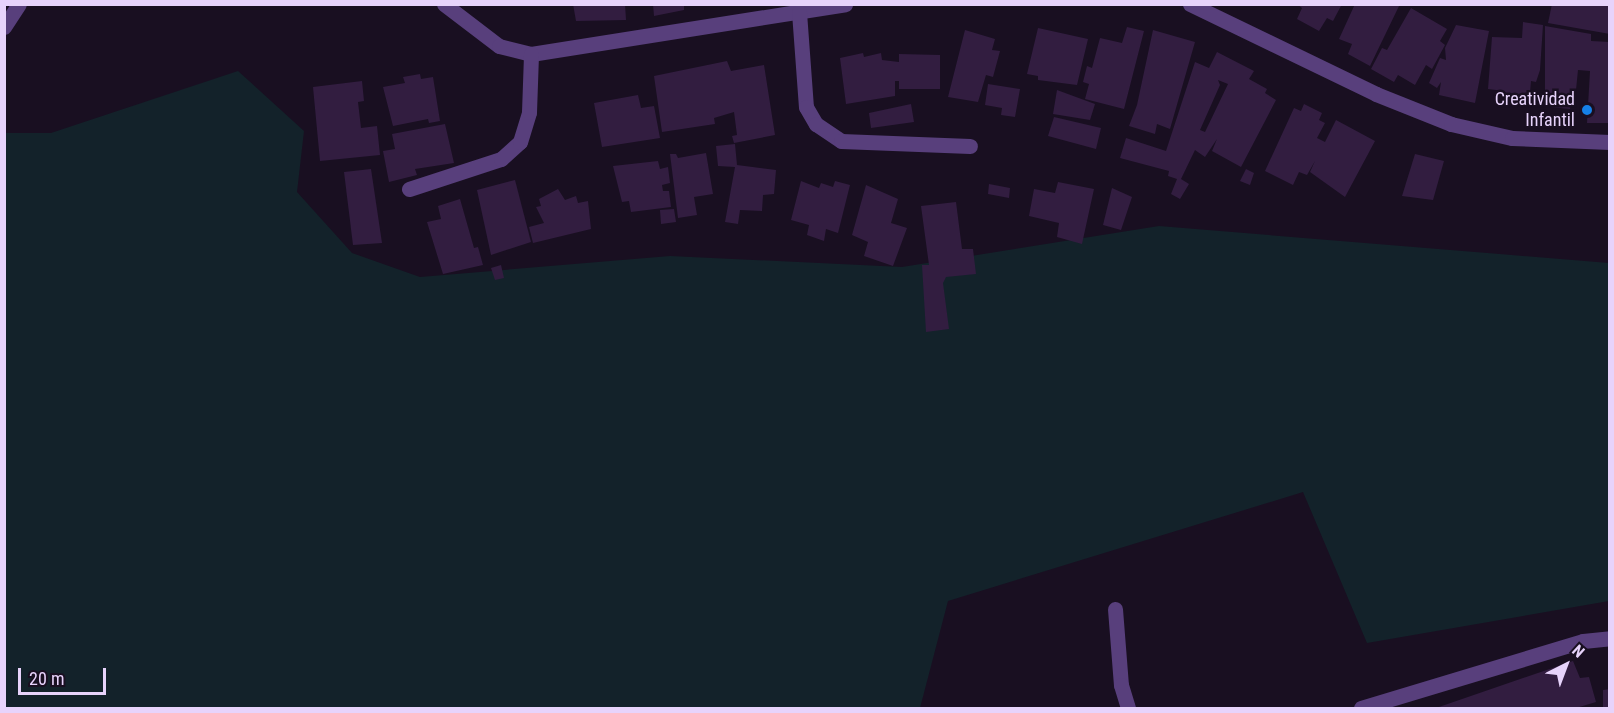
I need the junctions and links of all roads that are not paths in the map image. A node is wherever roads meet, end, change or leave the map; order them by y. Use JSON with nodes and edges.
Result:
{"nodes":[{"id":1,"x":18,"y":4,"type":"edge"},
{"id":2,"x":444,"y":4,"type":"edge"},
{"id":3,"x":845,"y":4,"type":"edge"},
{"id":4,"x":1190,"y":4,"type":"edge"},
{"id":5,"x":799,"y":12,"type":"junction"},
{"id":6,"x":4,"y":27,"type":"edge"},
{"id":7,"x":531,"y":54,"type":"junction"},
{"id":8,"x":1610,"y":142,"type":"edge"},
{"id":9,"x":970,"y":146,"type":"dead end"},
{"id":10,"x":409,"y":189,"type":"dead end"},
{"id":11,"x":1115,"y":609,"type":"dead end"},
{"id":12,"x":1610,"y":638,"type":"edge"},
{"id":13,"x":1128,"y":708,"type":"edge"},
{"id":14,"x":1361,"y":708,"type":"edge"}],
"edges":[{"from":1,"to":6,"type":"street"},
{"from":2,"to":7,"type":"street"},
{"from":3,"to":5,"type":"street"},
{"from":4,"to":8,"type":"street"},
{"from":5,"to":7,"type":"street"},
{"from":5,"to":9,"type":"street"},
{"from":7,"to":10,"type":"street"},
{"from":11,"to":13,"type":"street"},
{"from":12,"to":14,"type":"street"}]}
